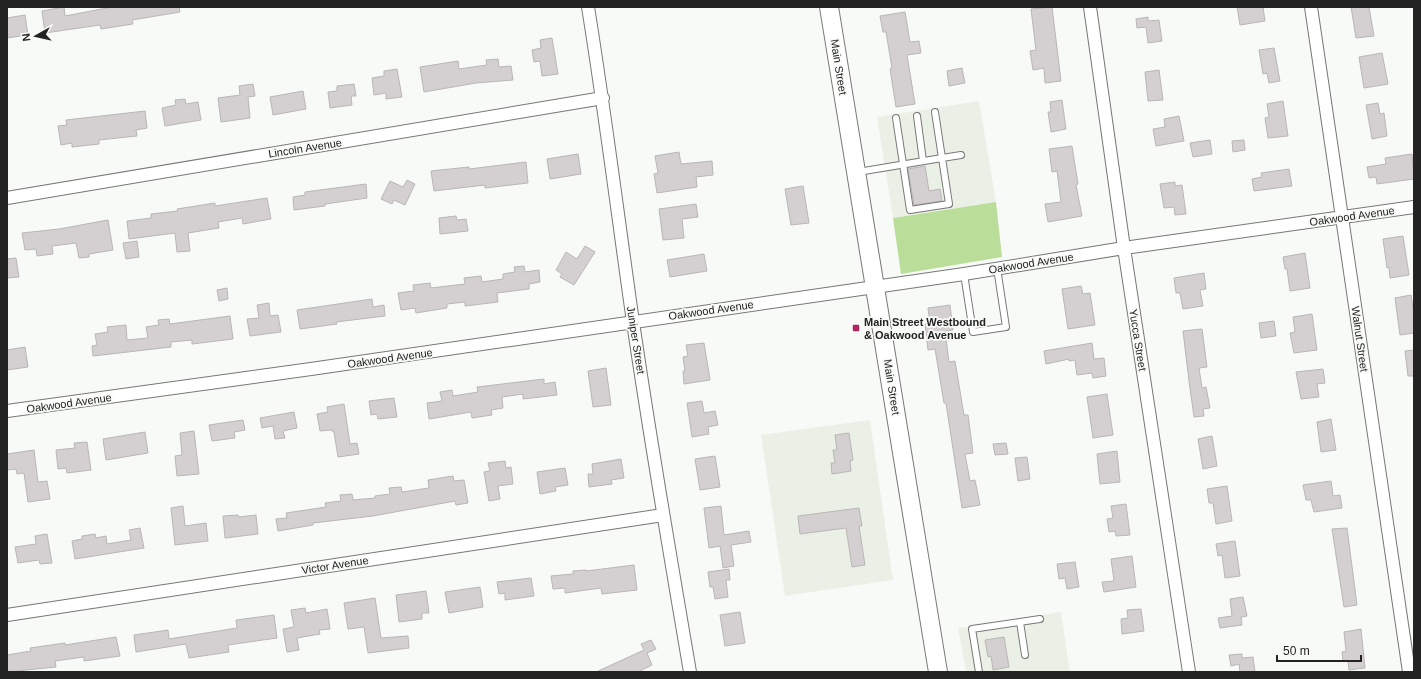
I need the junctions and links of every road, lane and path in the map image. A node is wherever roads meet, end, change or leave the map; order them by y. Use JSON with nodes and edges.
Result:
{"nodes":[{"id":1,"x":588,"y":7,"type":"edge"},
{"id":2,"x":829,"y":7,"type":"edge"},
{"id":3,"x":1090,"y":7,"type":"edge"},
{"id":4,"x":1311,"y":7,"type":"edge"},
{"id":5,"x":603,"y":98,"type":"junction"},
{"id":6,"x":935,"y":112,"type":"dead end"},
{"id":7,"x":917,"y":116,"type":"dead end"},
{"id":8,"x":896,"y":118,"type":"dead end"},
{"id":9,"x":961,"y":155,"type":"dead end"},
{"id":10,"x":942,"y":158,"type":"junction"},
{"id":11,"x":923,"y":161,"type":"junction"},
{"id":12,"x":903,"y":164,"type":"junction"},
{"id":13,"x":857,"y":173,"type":"junction"},
{"id":14,"x":7,"y":198,"type":"edge"},
{"id":15,"x":1414,"y":207,"type":"edge"},
{"id":16,"x":1342,"y":218,"type":"junction"},
{"id":17,"x":1124,"y":248,"type":"junction"},
{"id":18,"x":997,"y":268,"type":"junction"},
{"id":19,"x":964,"y":274,"type":"junction"},
{"id":20,"x":876,"y":287,"type":"junction"},
{"id":21,"x":633,"y":321,"type":"junction"},
{"id":22,"x":7,"y":411,"type":"edge"},
{"id":23,"x":663,"y":515,"type":"junction"},
{"id":24,"x":7,"y":614,"type":"edge"},
{"id":25,"x":1040,"y":619,"type":"dead end"},
{"id":26,"x":1020,"y":622,"type":"junction"},
{"id":27,"x":1025,"y":655,"type":"dead end"},
{"id":28,"x":690,"y":672,"type":"edge"},
{"id":29,"x":938,"y":672,"type":"edge"},
{"id":30,"x":979,"y":672,"type":"edge"},
{"id":31,"x":1189,"y":672,"type":"edge"},
{"id":32,"x":1409,"y":672,"type":"edge"}],
"edges":[{"from":1,"to":5,"type":"street","name":"Juniper Street"},
{"from":2,"to":13,"type":"main road","name":"Main Street"},
{"from":3,"to":17,"type":"street","name":"Yucca Street"},
{"from":4,"to":16,"type":"street","name":"Walnut Street"},
{"from":5,"to":14,"type":"street","name":"Lincoln Avenue"},
{"from":5,"to":21,"type":"street","name":"Juniper Street"},
{"from":6,"to":10,"type":"lane"},
{"from":7,"to":11,"type":"lane"},
{"from":8,"to":12,"type":"lane"},
{"from":9,"to":10,"type":"lane"},
{"from":10,"to":11,"type":"lane"},
{"from":10,"to":12,"type":"lane"},
{"from":11,"to":12,"type":"lane"},
{"from":12,"to":13,"type":"lane"},
{"from":13,"to":20,"type":"main road","name":"Main Street"},
{"from":15,"to":16,"type":"street","name":"Oakwood Avenue"},
{"from":16,"to":17,"type":"street","name":"Oakwood Avenue"},
{"from":16,"to":32,"type":"street","name":"Walnut Street"},
{"from":17,"to":18,"type":"street","name":"Oakwood Avenue"},
{"from":17,"to":31,"type":"street","name":"Yucca Street"},
{"from":18,"to":19,"type":"street","name":"Oakwood Avenue"},
{"from":18,"to":19,"type":"lane"},
{"from":19,"to":20,"type":"street","name":"Oakwood Avenue"},
{"from":20,"to":21,"type":"street","name":"Oakwood Avenue"},
{"from":20,"to":29,"type":"main road","name":"Main Street"},
{"from":21,"to":22,"type":"street","name":"Oakwood Avenue"},
{"from":21,"to":23,"type":"street","name":"Juniper Street"},
{"from":23,"to":24,"type":"street","name":"Victor Avenue"},
{"from":23,"to":28,"type":"street","name":"Juniper Street"},
{"from":25,"to":26,"type":"lane"},
{"from":26,"to":27,"type":"lane"},
{"from":26,"to":30,"type":"lane"}]}
